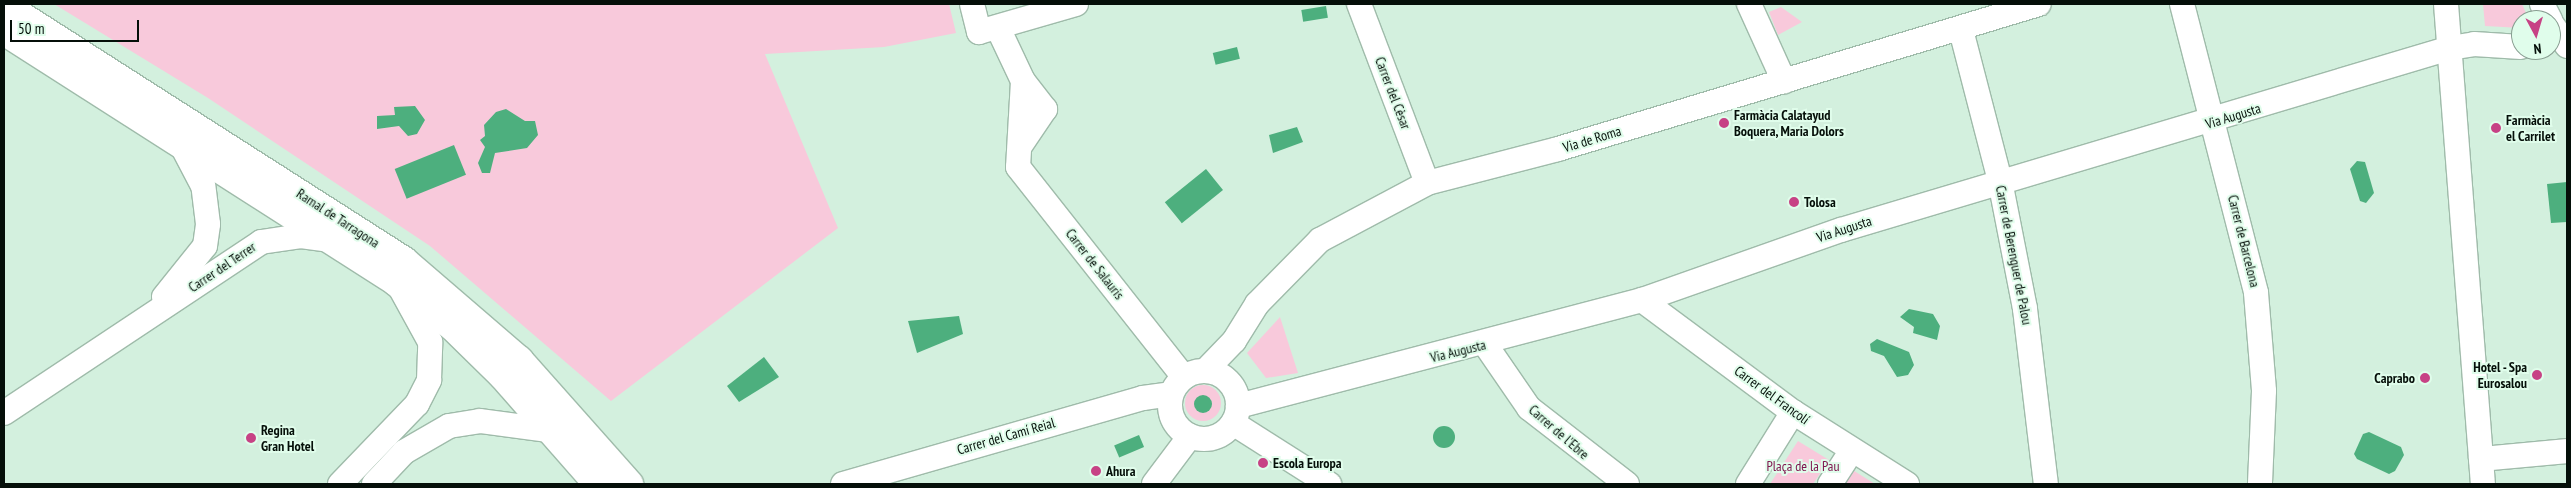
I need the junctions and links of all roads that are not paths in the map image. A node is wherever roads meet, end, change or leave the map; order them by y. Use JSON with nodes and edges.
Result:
{"nodes":[{"id":1,"x":972,"y":4,"type":"edge"},
{"id":2,"x":1076,"y":4,"type":"edge"},
{"id":3,"x":1359,"y":4,"type":"edge"},
{"id":4,"x":1749,"y":4,"type":"edge"},
{"id":5,"x":2040,"y":4,"type":"edge"},
{"id":6,"x":2182,"y":4,"type":"edge"},
{"id":7,"x":2446,"y":4,"type":"edge"},
{"id":8,"x":4,"y":5,"type":"edge"},
{"id":9,"x":988,"y":30,"type":"junction"},
{"id":10,"x":1961,"y":30,"type":"junction"},
{"id":11,"x":4,"y":31,"type":"edge"},
{"id":12,"x":2450,"y":48,"type":"junction"},
{"id":13,"x":2511,"y":48,"type":"edge"},
{"id":14,"x":1784,"y":81,"type":"junction"},
{"id":15,"x":2213,"y":122,"type":"junction"},
{"id":16,"x":179,"y":140,"type":"junction"},
{"id":17,"x":2000,"y":181,"type":"junction"},
{"id":18,"x":1427,"y":183,"type":"junction"},
{"id":19,"x":332,"y":240,"type":"junction"},
{"id":20,"x":396,"y":282,"type":"junction"},
{"id":21,"x":1642,"y":300,"type":"junction"},
{"id":22,"x":148,"y":315,"type":"junction"},
{"id":23,"x":1485,"y":344,"type":"junction"},
{"id":24,"x":1187,"y":381,"type":"junction"},
{"id":25,"x":5,"y":409,"type":"edge"},
{"id":26,"x":1793,"y":412,"type":"junction"},
{"id":27,"x":1235,"y":415,"type":"junction"},
{"id":28,"x":566,"y":433,"type":"junction"},
{"id":29,"x":1190,"y":436,"type":"junction"},
{"id":30,"x":1852,"y":450,"type":"junction"},
{"id":31,"x":2567,"y":451,"type":"edge"},
{"id":32,"x":2481,"y":459,"type":"junction"},
{"id":33,"x":340,"y":484,"type":"edge"},
{"id":34,"x":374,"y":484,"type":"edge"},
{"id":35,"x":598,"y":484,"type":"edge"},
{"id":36,"x":629,"y":484,"type":"edge"},
{"id":37,"x":843,"y":484,"type":"edge"},
{"id":38,"x":1154,"y":484,"type":"edge"},
{"id":39,"x":1329,"y":484,"type":"edge"},
{"id":40,"x":1627,"y":484,"type":"edge"},
{"id":41,"x":1748,"y":484,"type":"edge"},
{"id":42,"x":1830,"y":484,"type":"edge"},
{"id":43,"x":1907,"y":484,"type":"edge"},
{"id":44,"x":2046,"y":484,"type":"edge"},
{"id":45,"x":2260,"y":484,"type":"edge"},
{"id":46,"x":2483,"y":484,"type":"edge"}],
"edges":[{"from":1,"to":9,"type":"street","name":"Carrer de Salauris"},
{"from":2,"to":9,"type":"street"},
{"from":3,"to":18,"type":"street","name":"Carrer del Cèsar"},
{"from":4,"to":14,"type":"street"},
{"from":5,"to":10,"type":"street","name":"Via de Roma"},
{"from":6,"to":15,"type":"street","name":"Carrer de Barcelona"},
{"from":7,"to":12,"type":"street"},
{"from":8,"to":28,"type":"main road","name":"Ramal de Tarragona"},
{"from":9,"to":24,"type":"street","name":"Carrer de Salauris"},
{"from":10,"to":14,"type":"street","name":"Via de Roma"},
{"from":10,"to":17,"type":"street","name":"Carrer de Berenguer de Palou"},
{"from":11,"to":16,"type":"main road","name":"Ramal de Tarragona"},
{"from":12,"to":13,"type":"street","name":"Via Augusta"},
{"from":12,"to":15,"type":"street","name":"Via Augusta"},
{"from":12,"to":32,"type":"street"},
{"from":14,"to":18,"type":"street","name":"Via de Roma"},
{"from":15,"to":17,"type":"street","name":"Via Augusta"},
{"from":15,"to":45,"type":"street","name":"Carrer de Barcelona"},
{"from":16,"to":19,"type":"main road","name":"Ramal de Tarragona"},
{"from":16,"to":22,"type":"street","name":"Carrer del Terrer"},
{"from":17,"to":21,"type":"street","name":"Via Augusta"},
{"from":17,"to":44,"type":"street","name":"Carrer de Berenguer de Palou"},
{"from":18,"to":24,"type":"street","name":"Via de Roma"},
{"from":19,"to":20,"type":"main road","name":"Ramal de Tarragona"},
{"from":19,"to":22,"type":"street","name":"Carrer del Terrer"},
{"from":20,"to":28,"type":"main road","name":"Ramal de Tarragona"},
{"from":20,"to":33,"type":"street"},
{"from":21,"to":23,"type":"street","name":"Via Augusta"},
{"from":21,"to":26,"type":"street","name":"Carrer del Francolí"},
{"from":22,"to":25,"type":"street","name":"Carrer del Terrer"},
{"from":23,"to":27,"type":"street","name":"Via Augusta"},
{"from":23,"to":40,"type":"street","name":"Carrer de l'Ebre"},
{"from":24,"to":27,"type":"street"},
{"from":24,"to":29,"type":"street"},
{"from":24,"to":37,"type":"street","name":"Carrer del Camí Reial"},
{"from":26,"to":30,"type":"street","name":"Carrer del Francolí"},
{"from":26,"to":41,"type":"street"},
{"from":27,"to":29,"type":"street"},
{"from":27,"to":39,"type":"street"},
{"from":28,"to":34,"type":"street"},
{"from":28,"to":35,"type":"main road","name":"Ramal de Tarragona"},
{"from":28,"to":36,"type":"main road","name":"Ramal de Tarragona"},
{"from":29,"to":38,"type":"street"},
{"from":30,"to":42,"type":"street"},
{"from":30,"to":43,"type":"street","name":"Carrer del Francolí"},
{"from":31,"to":32,"type":"street"},
{"from":32,"to":46,"type":"street"}]}
